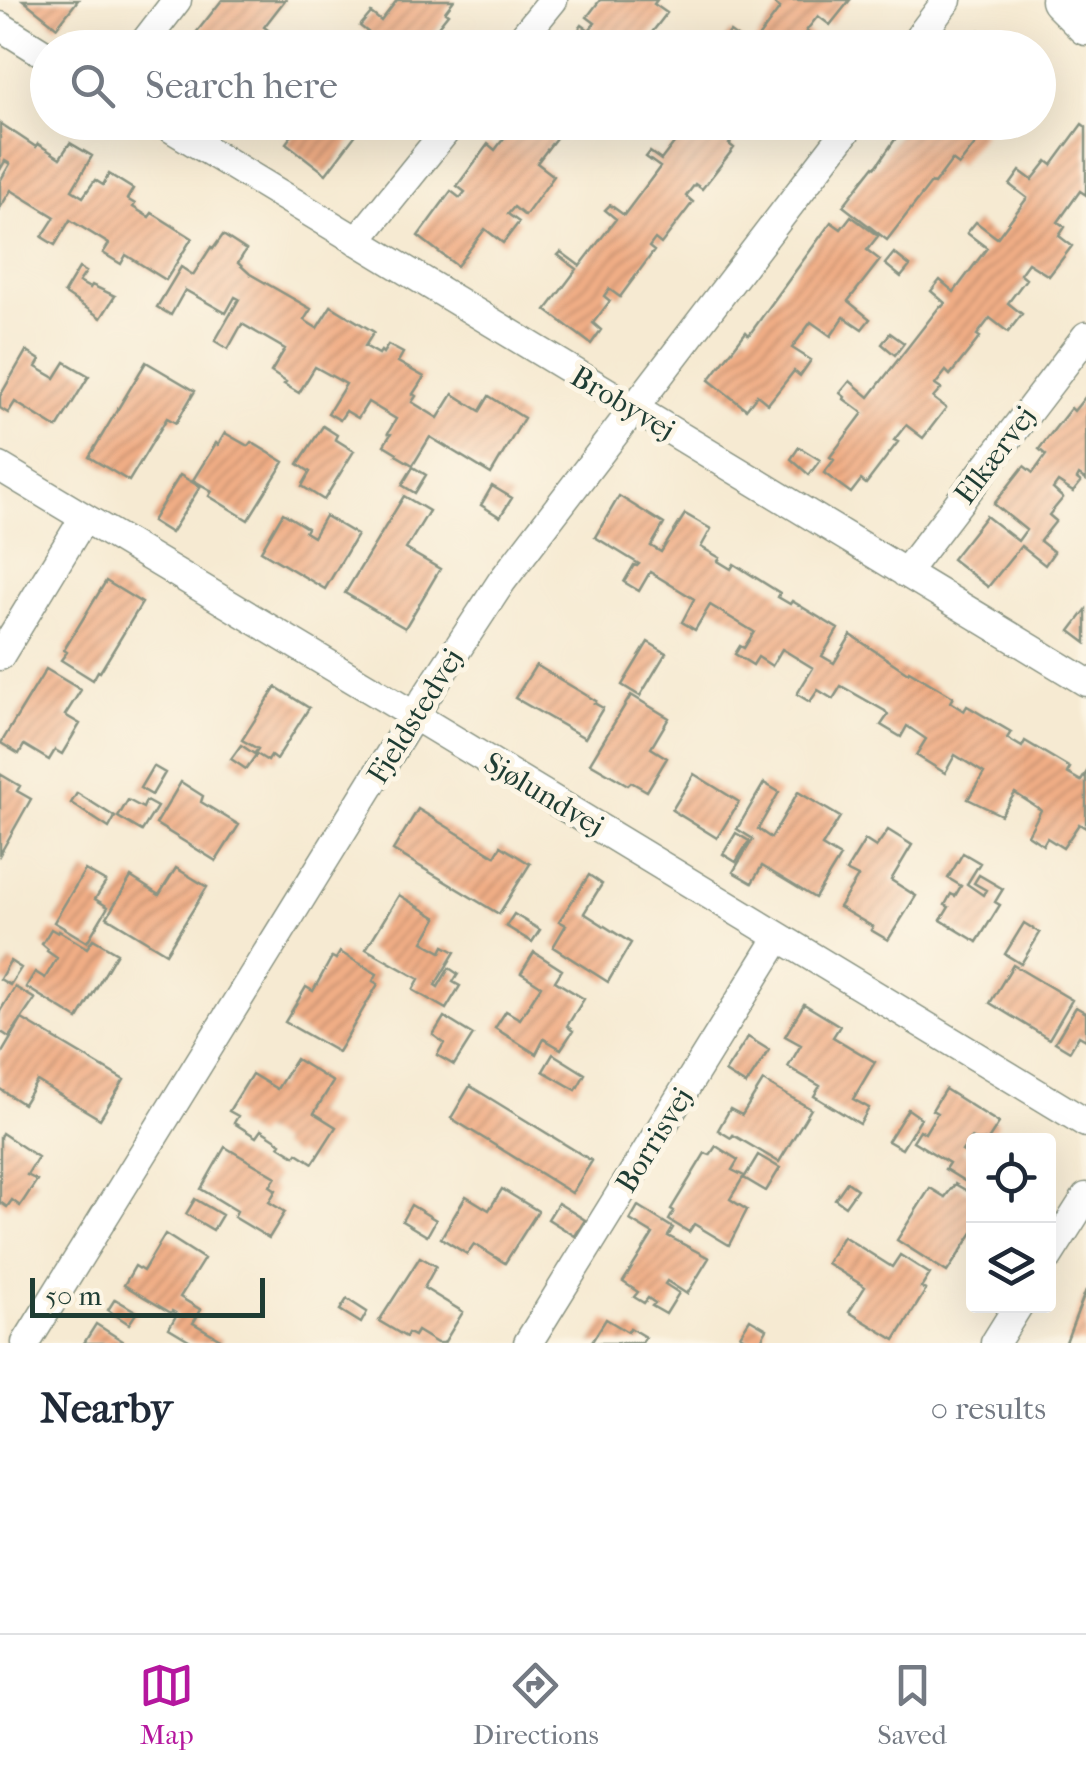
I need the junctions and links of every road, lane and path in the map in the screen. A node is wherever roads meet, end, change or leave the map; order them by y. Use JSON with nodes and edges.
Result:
{"nodes":[{"id":1,"x":177,"y":0,"type":"edge"},
{"id":2,"x":553,"y":0,"type":"edge"},
{"id":3,"x":947,"y":0,"type":"edge"},
{"id":4,"x":1060,"y":0,"type":"edge"},
{"id":5,"x":0,"y":26,"type":"edge"},
{"id":6,"x":1086,"y":26,"type":"edge"},
{"id":7,"x":154,"y":30,"type":"edge"},
{"id":8,"x":529,"y":30,"type":"edge"},
{"id":9,"x":924,"y":30,"type":"edge"},
{"id":10,"x":30,"y":45,"type":"edge"},
{"id":11,"x":190,"y":140,"type":"edge"},
{"id":12,"x":438,"y":140,"type":"edge"},
{"id":13,"x":839,"y":140,"type":"edge"},
{"id":14,"x":356,"y":241,"type":"junction"},
{"id":15,"x":1086,"y":336,"type":"edge"},
{"id":16,"x":634,"y":409,"type":"junction"},
{"id":17,"x":0,"y":467,"type":"edge"},
{"id":18,"x":84,"y":518,"type":"junction"},
{"id":19,"x":905,"y":573,"type":"junction"},
{"id":20,"x":0,"y":656,"type":"edge"},
{"id":21,"x":1086,"y":682,"type":"edge"},
{"id":22,"x":414,"y":715,"type":"junction"},
{"id":23,"x":780,"y":937,"type":"junction"},
{"id":24,"x":1086,"y":1122,"type":"edge"},
{"id":25,"x":1086,"y":1197,"type":"edge"},
{"id":26,"x":1056,"y":1244,"type":"edge"},
{"id":27,"x":1014,"y":1313,"type":"edge"},
{"id":28,"x":26,"y":1343,"type":"edge"},
{"id":29,"x":528,"y":1343,"type":"edge"},
{"id":30,"x":995,"y":1343,"type":"edge"}],
"edges":[{"from":1,"to":7,"type":"street"},
{"from":2,"to":8,"type":"street"},
{"from":3,"to":9,"type":"street"},
{"from":4,"to":6,"type":"street"},
{"from":5,"to":10,"type":"street"},
{"from":11,"to":14,"type":"street","name":"Brobyvej"},
{"from":12,"to":14,"type":"street"},
{"from":13,"to":16,"type":"street","name":"Fjeldstedvej"},
{"from":14,"to":16,"type":"street","name":"Brobyvej"},
{"from":15,"to":19,"type":"street","name":"Elkærvej"},
{"from":16,"to":19,"type":"street","name":"Brobyvej"},
{"from":16,"to":22,"type":"street","name":"Fjeldstedvej"},
{"from":17,"to":18,"type":"street","name":"Sjølundvej"},
{"from":18,"to":20,"type":"street"},
{"from":18,"to":22,"type":"street","name":"Sjølundvej"},
{"from":19,"to":21,"type":"street","name":"Brobyvej"},
{"from":22,"to":23,"type":"street","name":"Sjølundvej"},
{"from":22,"to":28,"type":"street","name":"Fjeldstedvej"},
{"from":23,"to":24,"type":"street","name":"Sjølundvej"},
{"from":23,"to":29,"type":"street","name":"Borrisvej"},
{"from":25,"to":26,"type":"street"},
{"from":27,"to":30,"type":"street"}]}
